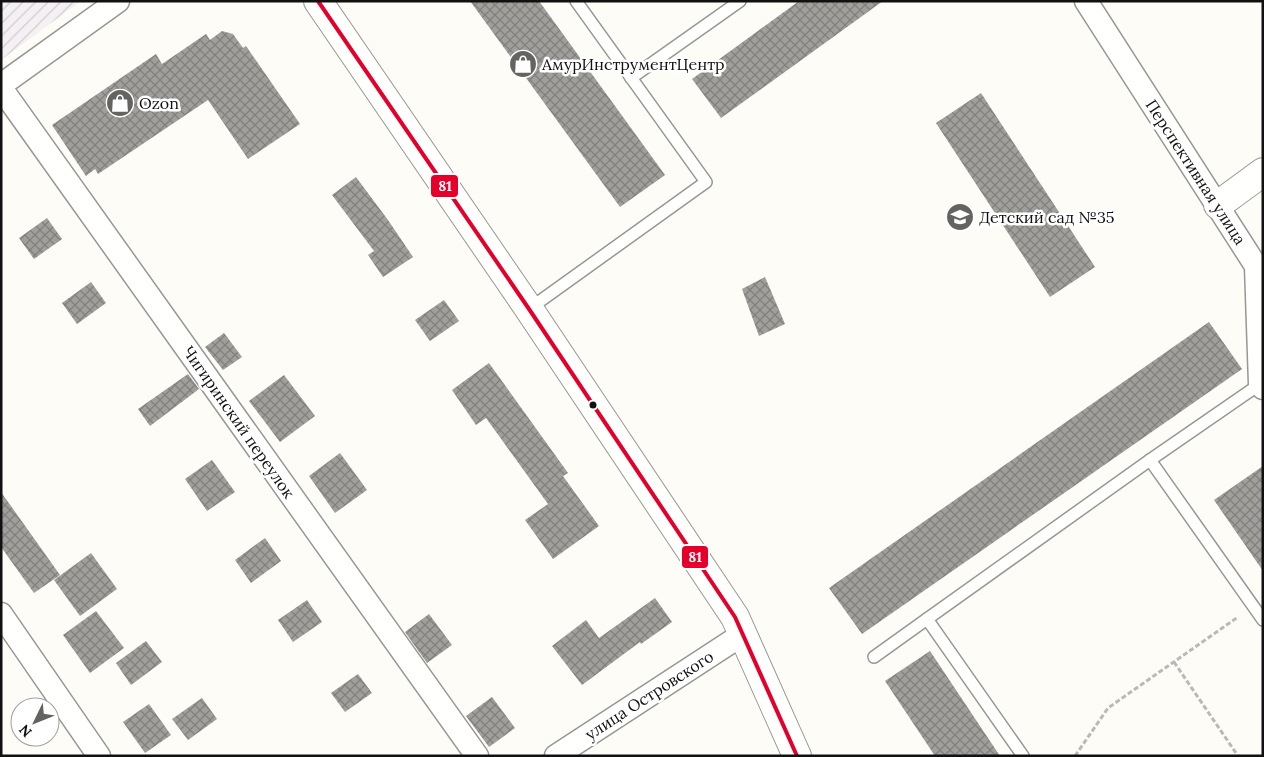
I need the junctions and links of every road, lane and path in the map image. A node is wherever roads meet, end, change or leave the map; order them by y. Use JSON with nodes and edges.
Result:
{"nodes":[{"id":1,"x":118,"y":1,"type":"edge"},
{"id":2,"x":318,"y":1,"type":"edge"},
{"id":3,"x":576,"y":1,"type":"edge"},
{"id":4,"x":740,"y":1,"type":"edge"},
{"id":5,"x":1086,"y":1,"type":"edge"},
{"id":6,"x":631,"y":78,"type":"junction"},
{"id":7,"x":1,"y":86,"type":"edge"},
{"id":8,"x":1263,"y":172,"type":"edge"},
{"id":9,"x":1218,"y":205,"type":"junction"},
{"id":10,"x":529,"y":309,"type":"junction"},
{"id":11,"x":1262,"y":384,"type":"edge"},
{"id":12,"x":1150,"y":460,"type":"junction"},
{"id":13,"x":1253,"y":607,"type":"junction"},
{"id":14,"x":1,"y":614,"type":"edge"},
{"id":15,"x":926,"y":619,"type":"junction"},
{"id":16,"x":1263,"y":620,"type":"edge"},
{"id":17,"x":743,"y":634,"type":"junction"},
{"id":18,"x":874,"y":657,"type":"dead end"},
{"id":19,"x":1174,"y":662,"type":"junction"},
{"id":20,"x":99,"y":756,"type":"edge"},
{"id":21,"x":477,"y":756,"type":"edge"},
{"id":22,"x":556,"y":756,"type":"edge"},
{"id":23,"x":797,"y":756,"type":"edge"},
{"id":24,"x":1023,"y":756,"type":"edge"},
{"id":25,"x":1075,"y":756,"type":"edge"},
{"id":26,"x":1238,"y":756,"type":"edge"}],
"edges":[{"from":1,"to":7,"type":"street"},
{"from":2,"to":10,"type":"street"},
{"from":3,"to":6,"type":"lane"},
{"from":4,"to":6,"type":"lane"},
{"from":5,"to":9,"type":"street","name":"Перспективная улица"},
{"from":6,"to":10,"type":"lane"},
{"from":7,"to":21,"type":"street","name":"Чигиринский переулок"},
{"from":8,"to":9,"type":"street"},
{"from":9,"to":11,"type":"street","name":"Перспективная улица"},
{"from":10,"to":17,"type":"street"},
{"from":11,"to":12,"type":"lane"},
{"from":12,"to":13,"type":"lane"},
{"from":12,"to":15,"type":"lane"},
{"from":13,"to":16,"type":"lane"},
{"from":13,"to":19,"type":"path"},
{"from":14,"to":20,"type":"street"},
{"from":15,"to":18,"type":"lane"},
{"from":15,"to":24,"type":"lane"},
{"from":17,"to":22,"type":"street","name":"улица Островского"},
{"from":17,"to":23,"type":"street"},
{"from":19,"to":25,"type":"path"},
{"from":19,"to":26,"type":"path"}]}
